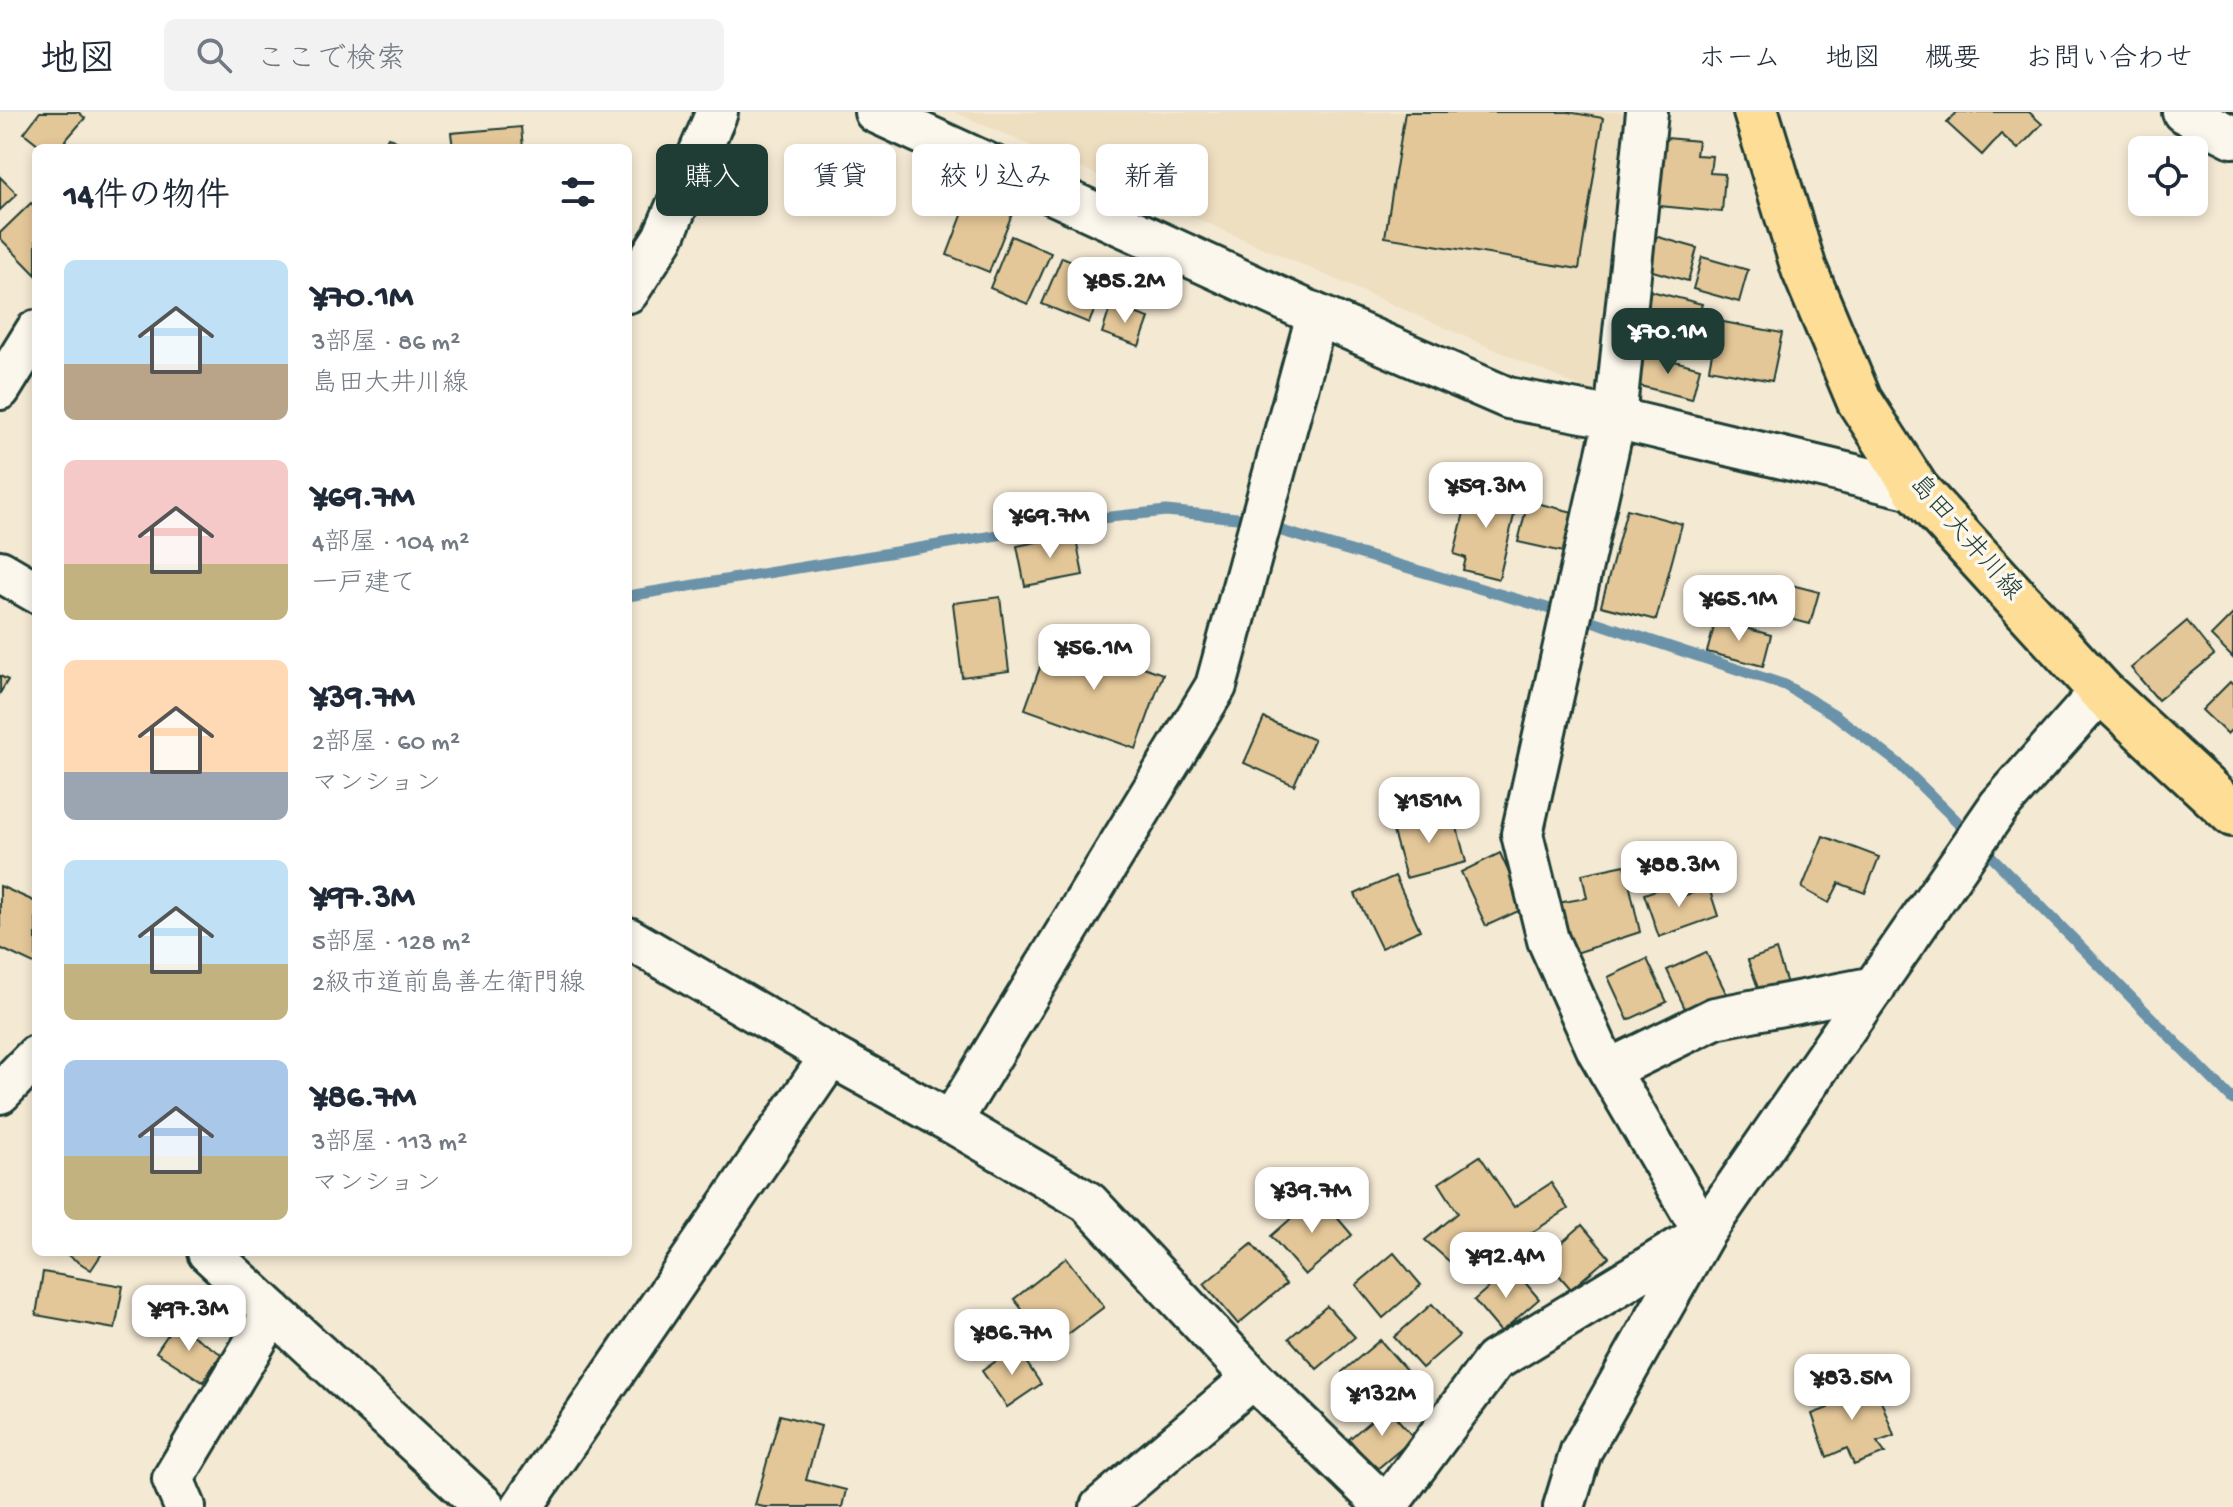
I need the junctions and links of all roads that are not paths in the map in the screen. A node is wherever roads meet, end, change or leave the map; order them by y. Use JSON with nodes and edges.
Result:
{"nodes":[{"id":1,"x":717,"y":112,"type":"edge"},
{"id":2,"x":875,"y":112,"type":"edge"},
{"id":3,"x":1647,"y":112,"type":"edge"},
{"id":4,"x":1756,"y":112,"type":"edge"},
{"id":5,"x":2183,"y":112,"type":"edge"},
{"id":6,"x":2233,"y":137,"type":"edge"},
{"id":7,"x":632,"y":286,"type":"edge"},
{"id":8,"x":1317,"y":315,"type":"junction"},
{"id":9,"x":32,"y":337,"type":"edge"},
{"id":10,"x":0,"y":389,"type":"edge"},
{"id":11,"x":1615,"y":418,"type":"junction"},
{"id":12,"x":1917,"y":490,"type":"junction"},
{"id":13,"x":0,"y":571,"type":"edge"},
{"id":14,"x":32,"y":590,"type":"edge"},
{"id":15,"x":2101,"y":691,"type":"junction"},
{"id":16,"x":2233,"y":814,"type":"edge"},
{"id":17,"x":632,"y":940,"type":"edge"},
{"id":18,"x":1875,"y":987,"type":"junction"},
{"id":19,"x":831,"y":1056,"type":"junction"},
{"id":20,"x":1609,"y":1070,"type":"junction"},
{"id":21,"x":951,"y":1122,"type":"junction"},
{"id":22,"x":1704,"y":1233,"type":"junction"},
{"id":23,"x":212,"y":1256,"type":"edge"},
{"id":24,"x":273,"y":1312,"type":"junction"},
{"id":25,"x":1253,"y":1378,"type":"junction"},
{"id":26,"x":185,"y":1507,"type":"edge"},
{"id":27,"x":485,"y":1507,"type":"edge"},
{"id":28,"x":522,"y":1507,"type":"edge"},
{"id":29,"x":1101,"y":1507,"type":"edge"},
{"id":30,"x":1386,"y":1507,"type":"edge"},
{"id":31,"x":1564,"y":1507,"type":"edge"}],
"edges":[{"from":1,"to":7,"type":"street"},
{"from":2,"to":8,"type":"street"},
{"from":3,"to":11,"type":"street"},
{"from":4,"to":12,"type":"main road","name":"島田大井川線"},
{"from":5,"to":6,"type":"street"},
{"from":8,"to":11,"type":"street"},
{"from":8,"to":21,"type":"street"},
{"from":9,"to":10,"type":"street"},
{"from":11,"to":12,"type":"street"},
{"from":11,"to":20,"type":"street"},
{"from":12,"to":15,"type":"main road","name":"島田大井川線"},
{"from":13,"to":14,"type":"street"},
{"from":15,"to":16,"type":"main road","name":"島田大井川線"},
{"from":15,"to":18,"type":"street"},
{"from":17,"to":19,"type":"street"},
{"from":18,"to":20,"type":"street"},
{"from":18,"to":22,"type":"street"},
{"from":19,"to":21,"type":"street"},
{"from":19,"to":28,"type":"street"},
{"from":20,"to":22,"type":"street"},
{"from":21,"to":25,"type":"street"},
{"from":22,"to":30,"type":"street"},
{"from":22,"to":31,"type":"street"},
{"from":23,"to":24,"type":"street"},
{"from":24,"to":26,"type":"street"},
{"from":24,"to":27,"type":"street"},
{"from":25,"to":29,"type":"street"},
{"from":25,"to":30,"type":"street"}]}
